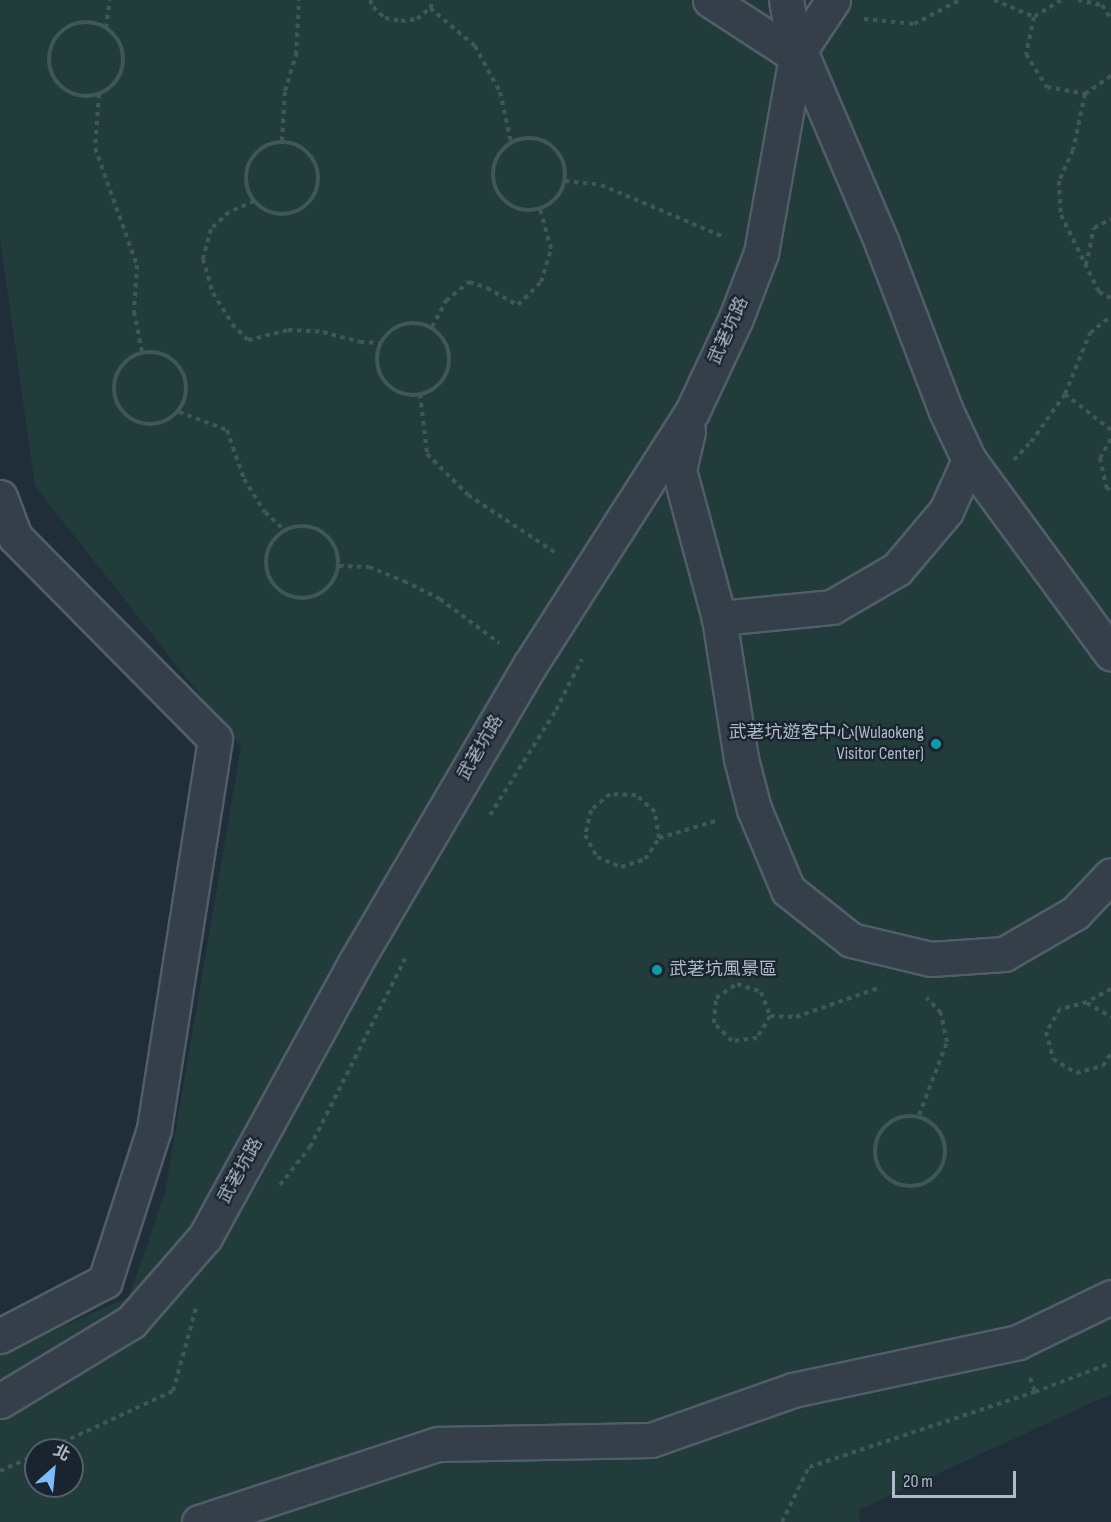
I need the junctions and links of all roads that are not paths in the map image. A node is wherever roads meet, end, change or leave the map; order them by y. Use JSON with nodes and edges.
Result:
{"nodes":[{"id":1,"x":710,"y":0,"type":"edge"},
{"id":2,"x":786,"y":0,"type":"edge"},
{"id":3,"x":833,"y":0,"type":"edge"},
{"id":4,"x":796,"y":56,"type":"junction"},
{"id":5,"x":692,"y":412,"type":"junction"},
{"id":6,"x":978,"y":473,"type":"junction"},
{"id":7,"x":0,"y":497,"type":"edge"},
{"id":8,"x":719,"y":618,"type":"junction"},
{"id":9,"x":1111,"y":653,"type":"edge"},
{"id":10,"x":1111,"y":875,"type":"edge"},
{"id":11,"x":1111,"y":1297,"type":"edge"},
{"id":12,"x":0,"y":1336,"type":"edge"},
{"id":13,"x":0,"y":1401,"type":"edge"},
{"id":14,"x":199,"y":1522,"type":"edge"}],
"edges":[{"from":1,"to":4,"type":"street"},
{"from":2,"to":4,"type":"street","name":"武荖坑路"},
{"from":3,"to":4,"type":"street"},
{"from":4,"to":5,"type":"street","name":"武荖坑路"},
{"from":4,"to":6,"type":"street"},
{"from":5,"to":8,"type":"street"},
{"from":5,"to":13,"type":"street","name":"武荖坑路"},
{"from":6,"to":8,"type":"street"},
{"from":6,"to":9,"type":"street"},
{"from":7,"to":12,"type":"street"},
{"from":8,"to":10,"type":"street"},
{"from":11,"to":14,"type":"street"}]}
